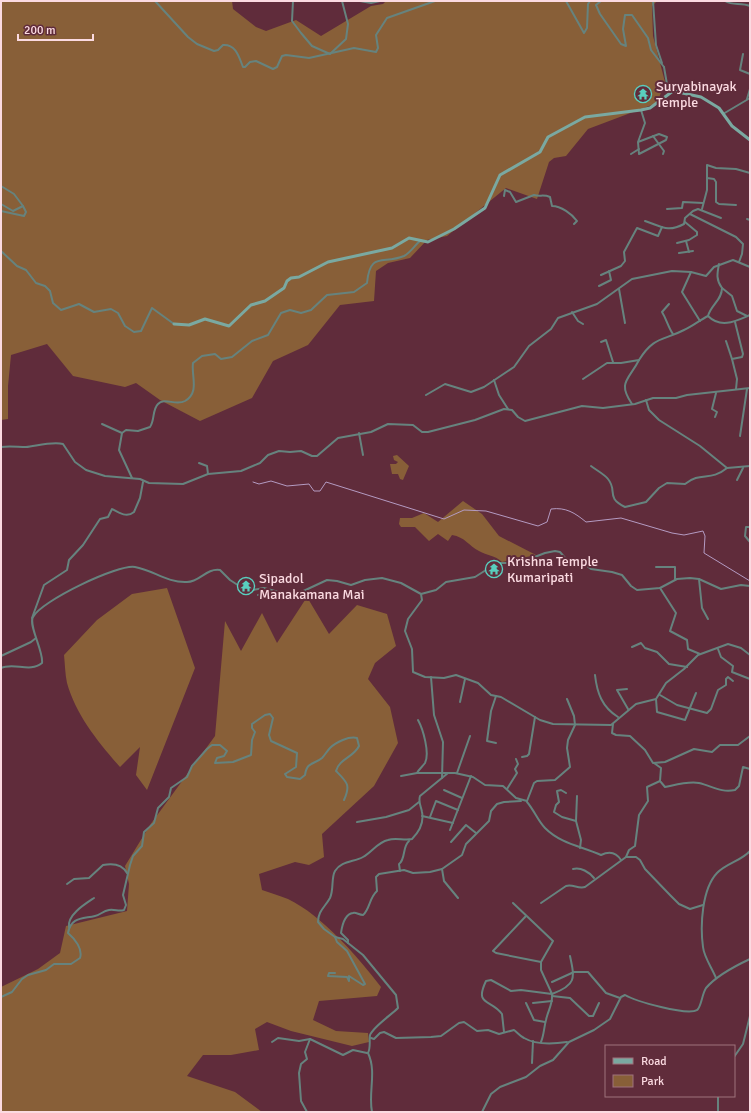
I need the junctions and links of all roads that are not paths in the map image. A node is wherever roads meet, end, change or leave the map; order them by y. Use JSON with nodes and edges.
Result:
{"nodes":[{"id":1,"x":155,"y":1,"type":"edge"},
{"id":2,"x":293,"y":1,"type":"edge"},
{"id":3,"x":342,"y":1,"type":"edge"},
{"id":4,"x":360,"y":1,"type":"edge"},
{"id":5,"x":380,"y":1,"type":"edge"},
{"id":6,"x":435,"y":1,"type":"edge"},
{"id":7,"x":566,"y":1,"type":"edge"},
{"id":8,"x":590,"y":1,"type":"edge"},
{"id":9,"x":601,"y":1,"type":"edge"},
{"id":10,"x":653,"y":1,"type":"edge"},
{"id":11,"x":725,"y":1,"type":"edge"},
{"id":12,"x":750,"y":6,"type":"edge"},
{"id":13,"x":330,"y":54,"type":"junction"},
{"id":14,"x":743,"y":54,"type":"dead end"},
{"id":15,"x":664,"y":67,"type":"junction"},
{"id":16,"x":750,"y":74,"type":"edge"},
{"id":17,"x":750,"y":89,"type":"edge"},
{"id":18,"x":674,"y":91,"type":"junction"},
{"id":19,"x":749,"y":99,"type":"edge"},
{"id":20,"x":641,"y":110,"type":"junction"},
{"id":21,"x":723,"y":114,"type":"junction"},
{"id":22,"x":653,"y":136,"type":"junction"},
{"id":23,"x":750,"y":140,"type":"edge"},
{"id":24,"x":638,"y":142,"type":"junction"},
{"id":25,"x":659,"y":144,"type":"junction"},
{"id":26,"x":639,"y":149,"type":"junction"},
{"id":27,"x":631,"y":154,"type":"dead end"},
{"id":28,"x":663,"y":154,"type":"dead end"},
{"id":29,"x":750,"y":173,"type":"edge"},
{"id":30,"x":707,"y":178,"type":"junction"},
{"id":31,"x":1,"y":186,"type":"edge"},
{"id":32,"x":504,"y":196,"type":"dead end"},
{"id":33,"x":703,"y":203,"type":"junction"},
{"id":34,"x":1,"y":204,"type":"edge"},
{"id":35,"x":736,"y":205,"type":"dead end"},
{"id":36,"x":23,"y":206,"type":"junction"},
{"id":37,"x":667,"y":209,"type":"dead end"},
{"id":38,"x":702,"y":210,"type":"junction"},
{"id":39,"x":1,"y":211,"type":"edge"},
{"id":40,"x":690,"y":214,"type":"junction"},
{"id":41,"x":721,"y":218,"type":"dead end"},
{"id":42,"x":645,"y":221,"type":"dead end"},
{"id":43,"x":686,"y":222,"type":"junction"},
{"id":44,"x":574,"y":224,"type":"dead end"},
{"id":45,"x":662,"y":227,"type":"junction"},
{"id":46,"x":420,"y":241,"type":"junction"},
{"id":47,"x":686,"y":241,"type":"junction"},
{"id":48,"x":677,"y":243,"type":"dead end"},
{"id":49,"x":1,"y":250,"type":"edge"},
{"id":50,"x":693,"y":251,"type":"dead end"},
{"id":51,"x":689,"y":252,"type":"junction"},
{"id":52,"x":678,"y":253,"type":"dead end"},
{"id":53,"x":739,"y":262,"type":"junction"},
{"id":54,"x":719,"y":264,"type":"junction"},
{"id":55,"x":750,"y":267,"type":"edge"},
{"id":56,"x":609,"y":271,"type":"junction"},
{"id":57,"x":691,"y":272,"type":"junction"},
{"id":58,"x":601,"y":275,"type":"dead end"},
{"id":59,"x":599,"y":286,"type":"dead end"},
{"id":60,"x":722,"y":288,"type":"junction"},
{"id":61,"x":618,"y":289,"type":"junction"},
{"id":62,"x":669,"y":304,"type":"dead end"},
{"id":63,"x":572,"y":312,"type":"junction"},
{"id":64,"x":749,"y":315,"type":"edge"},
{"id":65,"x":708,"y":316,"type":"junction"},
{"id":66,"x":700,"y":321,"type":"junction"},
{"id":67,"x":735,"y":322,"type":"junction"},
{"id":68,"x":625,"y":323,"type":"dead end"},
{"id":69,"x":174,"y":324,"type":"joint"},
{"id":70,"x":583,"y":324,"type":"dead end"},
{"id":71,"x":673,"y":334,"type":"junction"},
{"id":72,"x":726,"y":341,"type":"dead end"},
{"id":73,"x":601,"y":342,"type":"dead end"},
{"id":74,"x":732,"y":359,"type":"junction"},
{"id":75,"x":639,"y":360,"type":"junction"},
{"id":76,"x":613,"y":362,"type":"junction"},
{"id":77,"x":583,"y":379,"type":"dead end"},
{"id":78,"x":494,"y":380,"type":"junction"},
{"id":79,"x":736,"y":389,"type":"junction"},
{"id":80,"x":748,"y":389,"type":"edge"},
{"id":81,"x":716,"y":392,"type":"junction"},
{"id":82,"x":426,"y":395,"type":"dead end"},
{"id":83,"x":646,"y":400,"type":"junction"},
{"id":84,"x":632,"y":404,"type":"junction"},
{"id":85,"x":508,"y":409,"type":"junction"},
{"id":86,"x":715,"y":417,"type":"dead end"},
{"id":87,"x":102,"y":424,"type":"dead end"},
{"id":88,"x":122,"y":433,"type":"junction"},
{"id":89,"x":359,"y":433,"type":"junction"},
{"id":90,"x":740,"y":436,"type":"dead end"},
{"id":91,"x":1,"y":447,"type":"edge"},
{"id":92,"x":363,"y":455,"type":"dead end"},
{"id":93,"x":199,"y":463,"type":"dead end"},
{"id":94,"x":591,"y":466,"type":"dead end"},
{"id":95,"x":750,"y":466,"type":"edge"},
{"id":96,"x":727,"y":468,"type":"junction"},
{"id":97,"x":743,"y":468,"type":"junction"},
{"id":98,"x":208,"y":474,"type":"junction"},
{"id":99,"x":132,"y":478,"type":"junction"},
{"id":100,"x":737,"y":480,"type":"dead end"},
{"id":101,"x":143,"y":482,"type":"junction"},
{"id":102,"x":750,"y":527,"type":"edge"},
{"id":103,"x":750,"y":542,"type":"edge"},
{"id":104,"x":656,"y":567,"type":"dead end"},
{"id":105,"x":699,"y":579,"type":"junction"},
{"id":106,"x":675,"y":580,"type":"junction"},
{"id":107,"x":750,"y":586,"type":"edge"},
{"id":108,"x":660,"y":588,"type":"junction"},
{"id":109,"x":286,"y":594,"type":"junction"},
{"id":110,"x":421,"y":594,"type":"junction"},
{"id":111,"x":258,"y":595,"type":"dead end"},
{"id":112,"x":708,"y":619,"type":"dead end"},
{"id":113,"x":32,"y":620,"type":"junction"},
{"id":114,"x":36,"y":636,"type":"junction"},
{"id":115,"x":632,"y":647,"type":"dead end"},
{"id":116,"x":718,"y":649,"type":"junction"},
{"id":117,"x":700,"y":654,"type":"junction"},
{"id":118,"x":750,"y":655,"type":"edge"},
{"id":119,"x":1,"y":656,"type":"edge"},
{"id":120,"x":687,"y":667,"type":"junction"},
{"id":121,"x":1,"y":668,"type":"edge"},
{"id":122,"x":595,"y":674,"type":"dead end"},
{"id":123,"x":431,"y":677,"type":"junction"},
{"id":124,"x":464,"y":678,"type":"junction"},
{"id":125,"x":750,"y":679,"type":"edge"},
{"id":126,"x":733,"y":681,"type":"dead end"},
{"id":127,"x":628,"y":689,"type":"dead end"},
{"id":128,"x":696,"y":693,"type":"dead end"},
{"id":129,"x":660,"y":695,"type":"junction"},
{"id":130,"x":496,"y":696,"type":"junction"},
{"id":131,"x":567,"y":699,"type":"dead end"},
{"id":132,"x":656,"y":699,"type":"junction"},
{"id":133,"x":460,"y":702,"type":"dead end"},
{"id":134,"x":691,"y":708,"type":"junction"},
{"id":135,"x":628,"y":710,"type":"junction"},
{"id":136,"x":535,"y":717,"type":"junction"},
{"id":137,"x":618,"y":717,"type":"junction"},
{"id":138,"x":418,"y":720,"type":"dead end"},
{"id":139,"x":613,"y":724,"type":"junction"},
{"id":140,"x":575,"y":725,"type":"junction"},
{"id":141,"x":470,"y":736,"type":"dead end"},
{"id":142,"x":750,"y":736,"type":"edge"},
{"id":143,"x":496,"y":743,"type":"dead end"},
{"id":144,"x":522,"y":757,"type":"dead end"},
{"id":145,"x":516,"y":759,"type":"dead end"},
{"id":146,"x":653,"y":763,"type":"junction"},
{"id":147,"x":750,"y":769,"type":"edge"},
{"id":148,"x":417,"y":773,"type":"junction"},
{"id":149,"x":442,"y":773,"type":"junction"},
{"id":150,"x":448,"y":773,"type":"junction"},
{"id":151,"x":457,"y":773,"type":"junction"},
{"id":152,"x":401,"y":776,"type":"dead end"},
{"id":153,"x":471,"y":776,"type":"junction"},
{"id":154,"x":442,"y":779,"type":"junction"},
{"id":155,"x":660,"y":780,"type":"junction"},
{"id":156,"x":507,"y":789,"type":"junction"},
{"id":157,"x":444,"y":790,"type":"dead end"},
{"id":158,"x":566,"y":793,"type":"dead end"},
{"id":159,"x":577,"y":796,"type":"dead end"},
{"id":160,"x":462,"y":798,"type":"junction"},
{"id":161,"x":344,"y":800,"type":"dead end"},
{"id":162,"x":522,"y":801,"type":"junction"},
{"id":163,"x":527,"y":801,"type":"junction"},
{"id":164,"x":419,"y":802,"type":"junction"},
{"id":165,"x":458,"y":810,"type":"junction"},
{"id":166,"x":422,"y":816,"type":"junction"},
{"id":167,"x":430,"y":817,"type":"junction"},
{"id":168,"x":576,"y":821,"type":"junction"},
{"id":169,"x":357,"y":822,"type":"dead end"},
{"id":170,"x":453,"y":823,"type":"junction"},
{"id":171,"x":450,"y":830,"type":"dead end"},
{"id":172,"x":476,"y":833,"type":"junction"},
{"id":173,"x":410,"y":840,"type":"junction"},
{"id":174,"x":450,"y":842,"type":"dead end"},
{"id":175,"x":580,"y":848,"type":"junction"},
{"id":176,"x":750,"y":850,"type":"edge"},
{"id":177,"x":626,"y":857,"type":"junction"},
{"id":178,"x":621,"y":860,"type":"junction"},
{"id":179,"x":442,"y":869,"type":"junction"},
{"id":180,"x":573,"y":869,"type":"dead end"},
{"id":181,"x":400,"y":871,"type":"junction"},
{"id":182,"x":128,"y":874,"type":"junction"},
{"id":183,"x":594,"y":878,"type":"junction"},
{"id":184,"x":67,"y":884,"type":"dead end"},
{"id":185,"x":94,"y":898,"type":"dead end"},
{"id":186,"x":458,"y":898,"type":"dead end"},
{"id":187,"x":513,"y":903,"type":"dead end"},
{"id":188,"x":541,"y":903,"type":"dead end"},
{"id":189,"x":703,"y":905,"type":"junction"},
{"id":190,"x":526,"y":916,"type":"junction"},
{"id":191,"x":70,"y":928,"type":"junction"},
{"id":192,"x":335,"y":937,"type":"junction"},
{"id":193,"x":348,"y":943,"type":"junction"},
{"id":194,"x":570,"y":956,"type":"dead end"},
{"id":195,"x":750,"y":959,"type":"edge"},
{"id":196,"x":542,"y":962,"type":"junction"},
{"id":197,"x":574,"y":972,"type":"junction"},
{"id":198,"x":335,"y":973,"type":"dead end"},
{"id":199,"x":716,"y":978,"type":"junction"},
{"id":200,"x":552,"y":982,"type":"dead end"},
{"id":201,"x":750,"y":982,"type":"edge"},
{"id":202,"x":750,"y":990,"type":"edge"},
{"id":203,"x":552,"y":995,"type":"junction"},
{"id":204,"x":1,"y":997,"type":"edge"},
{"id":205,"x":620,"y":998,"type":"junction"},
{"id":206,"x":552,"y":1001,"type":"junction"},
{"id":207,"x":526,"y":1003,"type":"dead end"},
{"id":208,"x":534,"y":1003,"type":"dead end"},
{"id":209,"x":599,"y":1003,"type":"dead end"},
{"id":210,"x":750,"y":1016,"type":"edge"},
{"id":211,"x":545,"y":1022,"type":"junction"},
{"id":212,"x":504,"y":1032,"type":"junction"},
{"id":213,"x":371,"y":1037,"type":"junction"},
{"id":214,"x":310,"y":1039,"type":"junction"},
{"id":215,"x":533,"y":1041,"type":"junction"},
{"id":216,"x":272,"y":1042,"type":"dead end"},
{"id":217,"x":541,"y":1042,"type":"junction"},
{"id":218,"x":569,"y":1042,"type":"junction"},
{"id":219,"x":368,"y":1053,"type":"junction"},
{"id":220,"x":735,"y":1056,"type":"edge"},
{"id":221,"x":532,"y":1063,"type":"dead end"},
{"id":222,"x":718,"y":1097,"type":"edge"},
{"id":223,"x":307,"y":1112,"type":"edge"},
{"id":224,"x":372,"y":1112,"type":"edge"},
{"id":225,"x":482,"y":1112,"type":"edge"},
{"id":226,"x":718,"y":1112,"type":"edge"}],
"edges":[{"from":1,"to":13,"type":"street"},
{"from":2,"to":13,"type":"street"},
{"from":3,"to":13,"type":"street"},
{"from":4,"to":5,"type":"street"},
{"from":6,"to":13,"type":"street"},
{"from":7,"to":8,"type":"street"},
{"from":9,"to":15,"type":"street"},
{"from":10,"to":15,"type":"street"},
{"from":11,"to":12,"type":"street"},
{"from":14,"to":16,"type":"street"},
{"from":15,"to":18,"type":"street"},
{"from":17,"to":19,"type":"street"},
{"from":18,"to":20,"type":"main road"},
{"from":18,"to":21,"type":"main road"},
{"from":19,"to":21,"type":"street"},
{"from":20,"to":24,"type":"street"},
{"from":20,"to":46,"type":"main road"},
{"from":21,"to":23,"type":"main road"},
{"from":22,"to":24,"type":"street"},
{"from":22,"to":25,"type":"street"},
{"from":22,"to":25,"type":"street"},
{"from":24,"to":26,"type":"street"},
{"from":25,"to":26,"type":"street"},
{"from":25,"to":28,"type":"street"},
{"from":26,"to":27,"type":"street"},
{"from":29,"to":30,"type":"street"},
{"from":30,"to":33,"type":"street"},
{"from":30,"to":35,"type":"street"},
{"from":31,"to":36,"type":"street"},
{"from":32,"to":44,"type":"street"},
{"from":33,"to":37,"type":"street"},
{"from":33,"to":38,"type":"street"},
{"from":34,"to":36,"type":"street"},
{"from":36,"to":39,"type":"street"},
{"from":38,"to":40,"type":"street"},
{"from":38,"to":41,"type":"street"},
{"from":40,"to":43,"type":"street"},
{"from":40,"to":53,"type":"street"},
{"from":42,"to":45,"type":"street"},
{"from":43,"to":45,"type":"street"},
{"from":43,"to":47,"type":"street"},
{"from":45,"to":56,"type":"street"},
{"from":46,"to":69,"type":"main road"},
{"from":46,"to":88,"type":"street"},
{"from":47,"to":48,"type":"street"},
{"from":47,"to":51,"type":"street"},
{"from":49,"to":69,"type":"street"},
{"from":50,"to":51,"type":"street"},
{"from":51,"to":52,"type":"street"},
{"from":53,"to":54,"type":"street"},
{"from":53,"to":55,"type":"street"},
{"from":54,"to":57,"type":"street"},
{"from":54,"to":60,"type":"street"},
{"from":56,"to":58,"type":"street"},
{"from":56,"to":59,"type":"street"},
{"from":57,"to":61,"type":"street"},
{"from":57,"to":66,"type":"street"},
{"from":60,"to":64,"type":"street"},
{"from":60,"to":65,"type":"street"},
{"from":61,"to":63,"type":"street"},
{"from":61,"to":68,"type":"street"},
{"from":62,"to":71,"type":"street"},
{"from":63,"to":70,"type":"street"},
{"from":63,"to":78,"type":"street"},
{"from":64,"to":67,"type":"street"},
{"from":65,"to":66,"type":"street"},
{"from":65,"to":67,"type":"street"},
{"from":66,"to":71,"type":"street"},
{"from":67,"to":74,"type":"street"},
{"from":71,"to":75,"type":"street"},
{"from":72,"to":74,"type":"street"},
{"from":73,"to":76,"type":"street"},
{"from":74,"to":79,"type":"street"},
{"from":75,"to":76,"type":"street"},
{"from":75,"to":84,"type":"street"},
{"from":76,"to":77,"type":"street"},
{"from":78,"to":82,"type":"street"},
{"from":78,"to":85,"type":"street"},
{"from":79,"to":80,"type":"street"},
{"from":79,"to":81,"type":"street"},
{"from":80,"to":90,"type":"street"},
{"from":81,"to":83,"type":"street"},
{"from":81,"to":86,"type":"street"},
{"from":83,"to":84,"type":"street"},
{"from":83,"to":96,"type":"street"},
{"from":84,"to":85,"type":"street"},
{"from":85,"to":89,"type":"street"},
{"from":87,"to":88,"type":"street"},
{"from":88,"to":99,"type":"street"},
{"from":89,"to":92,"type":"street"},
{"from":89,"to":98,"type":"street"},
{"from":91,"to":99,"type":"street"},
{"from":93,"to":98,"type":"street"},
{"from":94,"to":96,"type":"street"},
{"from":95,"to":97,"type":"street"},
{"from":96,"to":97,"type":"street"},
{"from":97,"to":100,"type":"street"},
{"from":98,"to":101,"type":"street"},
{"from":99,"to":101,"type":"street"},
{"from":101,"to":113,"type":"street"},
{"from":102,"to":103,"type":"street"},
{"from":104,"to":106,"type":"street"},
{"from":105,"to":106,"type":"street"},
{"from":105,"to":107,"type":"street"},
{"from":105,"to":112,"type":"street"},
{"from":106,"to":108,"type":"street"},
{"from":108,"to":110,"type":"street"},
{"from":108,"to":117,"type":"street"},
{"from":109,"to":110,"type":"street"},
{"from":109,"to":111,"type":"street"},
{"from":109,"to":113,"type":"street"},
{"from":110,"to":123,"type":"street"},
{"from":113,"to":114,"type":"street"},
{"from":114,"to":119,"type":"street"},
{"from":114,"to":121,"type":"street"},
{"from":115,"to":120,"type":"street"},
{"from":116,"to":117,"type":"street"},
{"from":116,"to":118,"type":"street"},
{"from":116,"to":125,"type":"street"},
{"from":117,"to":120,"type":"street"},
{"from":120,"to":129,"type":"street"},
{"from":122,"to":137,"type":"street"},
{"from":123,"to":124,"type":"street"},
{"from":123,"to":149,"type":"street"},
{"from":124,"to":130,"type":"street"},
{"from":124,"to":133,"type":"street"},
{"from":126,"to":134,"type":"street"},
{"from":127,"to":135,"type":"street"},
{"from":128,"to":134,"type":"street"},
{"from":129,"to":132,"type":"street"},
{"from":129,"to":134,"type":"street"},
{"from":130,"to":136,"type":"street"},
{"from":130,"to":143,"type":"street"},
{"from":131,"to":140,"type":"street"},
{"from":132,"to":134,"type":"street"},
{"from":132,"to":135,"type":"street"},
{"from":135,"to":137,"type":"street"},
{"from":136,"to":140,"type":"street"},
{"from":136,"to":144,"type":"street"},
{"from":137,"to":139,"type":"street"},
{"from":138,"to":148,"type":"street"},
{"from":139,"to":140,"type":"street"},
{"from":139,"to":146,"type":"street"},
{"from":140,"to":163,"type":"street"},
{"from":141,"to":151,"type":"street"},
{"from":142,"to":146,"type":"street"},
{"from":145,"to":156,"type":"street"},
{"from":146,"to":155,"type":"street"},
{"from":147,"to":155,"type":"street"},
{"from":148,"to":149,"type":"street"},
{"from":148,"to":152,"type":"street"},
{"from":149,"to":150,"type":"street"},
{"from":149,"to":154,"type":"street"},
{"from":150,"to":151,"type":"street"},
{"from":150,"to":154,"type":"street"},
{"from":151,"to":153,"type":"street"},
{"from":153,"to":156,"type":"street"},
{"from":153,"to":160,"type":"street"},
{"from":154,"to":164,"type":"street"},
{"from":155,"to":177,"type":"street"},
{"from":156,"to":162,"type":"street"},
{"from":157,"to":160,"type":"street"},
{"from":158,"to":168,"type":"street"},
{"from":159,"to":168,"type":"street"},
{"from":160,"to":165,"type":"street"},
{"from":161,"to":182,"type":"street"},
{"from":162,"to":163,"type":"street"},
{"from":162,"to":172,"type":"street"},
{"from":163,"to":175,"type":"street"},
{"from":164,"to":166,"type":"street"},
{"from":164,"to":169,"type":"street"},
{"from":165,"to":167,"type":"street"},
{"from":165,"to":170,"type":"street"},
{"from":166,"to":167,"type":"street"},
{"from":166,"to":173,"type":"street"},
{"from":167,"to":170,"type":"street"},
{"from":168,"to":175,"type":"street"},
{"from":170,"to":171,"type":"street"},
{"from":172,"to":174,"type":"street"},
{"from":172,"to":179,"type":"street"},
{"from":173,"to":181,"type":"street"},
{"from":173,"to":192,"type":"street"},
{"from":175,"to":178,"type":"street"},
{"from":176,"to":189,"type":"street"},
{"from":177,"to":178,"type":"street"},
{"from":177,"to":189,"type":"street"},
{"from":178,"to":183,"type":"street"},
{"from":179,"to":181,"type":"street"},
{"from":179,"to":186,"type":"street"},
{"from":180,"to":183,"type":"street"},
{"from":181,"to":193,"type":"street"},
{"from":182,"to":184,"type":"street"},
{"from":182,"to":191,"type":"street"},
{"from":183,"to":188,"type":"street"},
{"from":185,"to":191,"type":"street"},
{"from":187,"to":190,"type":"street"},
{"from":189,"to":199,"type":"street"},
{"from":190,"to":196,"type":"street"},
{"from":190,"to":196,"type":"street"},
{"from":191,"to":204,"type":"street"},
{"from":192,"to":193,"type":"street"},
{"from":192,"to":198,"type":"street"},
{"from":193,"to":213,"type":"street"},
{"from":194,"to":197,"type":"street"},
{"from":195,"to":199,"type":"street"},
{"from":196,"to":203,"type":"street"},
{"from":197,"to":200,"type":"street"},
{"from":197,"to":203,"type":"street"},
{"from":197,"to":205,"type":"street"},
{"from":199,"to":205,"type":"street"},
{"from":201,"to":202,"type":"street"},
{"from":203,"to":206,"type":"street"},
{"from":203,"to":209,"type":"street"},
{"from":203,"to":212,"type":"street"},
{"from":205,"to":218,"type":"street"},
{"from":206,"to":208,"type":"street"},
{"from":206,"to":211,"type":"street"},
{"from":207,"to":211,"type":"street"},
{"from":210,"to":220,"type":"street"},
{"from":211,"to":217,"type":"street"},
{"from":212,"to":213,"type":"street"},
{"from":212,"to":215,"type":"street"},
{"from":213,"to":219,"type":"street"},
{"from":214,"to":216,"type":"street"},
{"from":214,"to":219,"type":"street"},
{"from":214,"to":223,"type":"street"},
{"from":215,"to":217,"type":"street"},
{"from":215,"to":221,"type":"street"},
{"from":217,"to":218,"type":"street"},
{"from":218,"to":225,"type":"street"},
{"from":219,"to":224,"type":"street"},
{"from":222,"to":226,"type":"street"}]}
